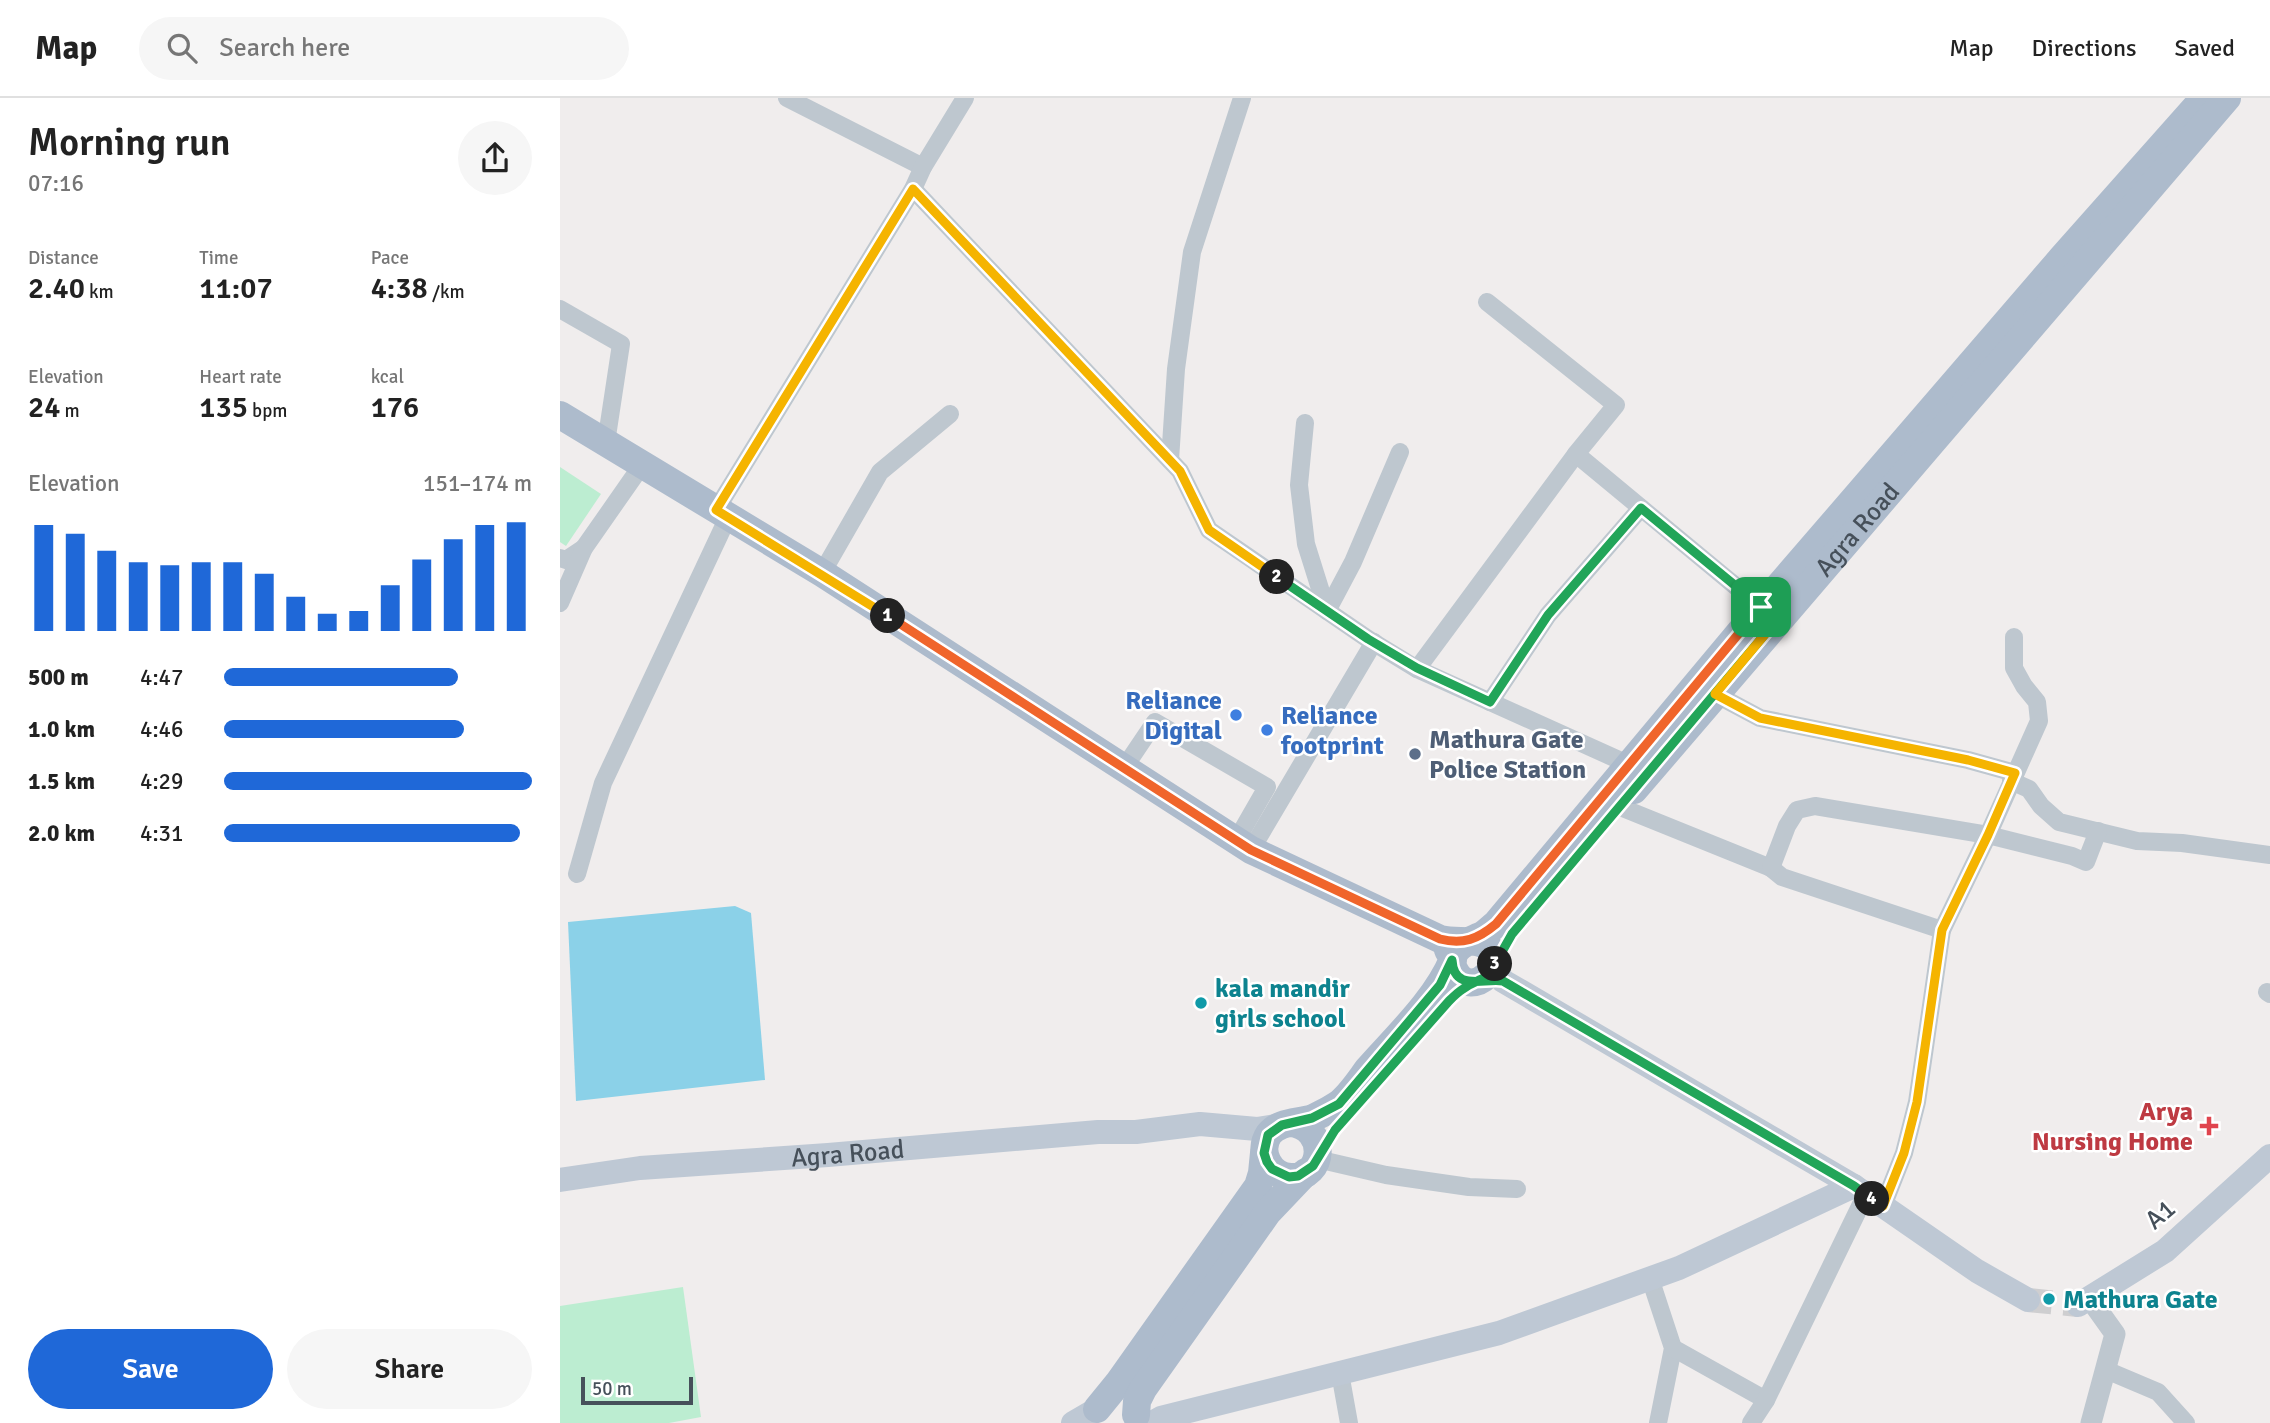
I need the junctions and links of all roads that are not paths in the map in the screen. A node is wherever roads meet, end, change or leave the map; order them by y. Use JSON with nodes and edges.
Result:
{"nodes":[{"id":1,"x":788,"y":98,"type":"edge"},
{"id":2,"x":965,"y":98,"type":"edge"},
{"id":3,"x":1242,"y":98,"type":"edge"},
{"id":4,"x":2204,"y":98,"type":"edge"},
{"id":5,"x":2227,"y":98,"type":"edge"},
{"id":6,"x":813,"y":104,"type":"edge"},
{"id":7,"x":923,"y":167,"type":"junction"},
{"id":8,"x":913,"y":189,"type":"junction"},
{"id":9,"x":1488,"y":302,"type":"dead end"},
{"id":10,"x":560,"y":309,"type":"edge"},
{"id":11,"x":950,"y":414,"type":"dead end"},
{"id":12,"x":560,"y":415,"type":"edge"},
{"id":13,"x":1305,"y":422,"type":"dead end"},
{"id":14,"x":606,"y":443,"type":"junction"},
{"id":15,"x":1400,"y":452,"type":"dead end"},
{"id":16,"x":1576,"y":454,"type":"junction"},
{"id":17,"x":1170,"y":460,"type":"junction"},
{"id":18,"x":642,"y":465,"type":"junction"},
{"id":19,"x":1641,"y":508,"type":"junction"},
{"id":20,"x":722,"y":513,"type":"junction"},
{"id":21,"x":584,"y":548,"type":"junction"},
{"id":22,"x":560,"y":558,"type":"edge"},
{"id":23,"x":822,"y":573,"type":"junction"},
{"id":24,"x":560,"y":603,"type":"edge"},
{"id":25,"x":1327,"y":611,"type":"junction"},
{"id":26,"x":1769,"y":614,"type":"junction"},
{"id":27,"x":2014,"y":636,"type":"dead end"},
{"id":28,"x":1374,"y":642,"type":"junction"},
{"id":29,"x":1417,"y":668,"type":"junction"},
{"id":30,"x":1715,"y":694,"type":"junction"},
{"id":31,"x":1490,"y":702,"type":"junction"},
{"id":32,"x":1630,"y":765,"type":"junction"},
{"id":33,"x":1124,"y":768,"type":"junction"},
{"id":34,"x":2013,"y":777,"type":"junction"},
{"id":35,"x":1620,"y":807,"type":"junction"},
{"id":36,"x":2098,"y":831,"type":"junction"},
{"id":37,"x":1988,"y":835,"type":"junction"},
{"id":38,"x":1244,"y":846,"type":"junction"},
{"id":39,"x":2270,"y":855,"type":"edge"},
{"id":40,"x":1771,"y":868,"type":"junction"},
{"id":41,"x":577,"y":874,"type":"dead end"},
{"id":42,"x":1942,"y":930,"type":"junction"},
{"id":43,"x":1453,"y":947,"type":"junction"},
{"id":44,"x":1488,"y":977,"type":"junction"},
{"id":45,"x":1286,"y":1124,"type":"junction"},
{"id":46,"x":1136,"y":1132,"type":"junction"},
{"id":47,"x":1264,"y":1153,"type":"junction"},
{"id":48,"x":2270,"y":1156,"type":"edge"},
{"id":49,"x":1312,"y":1166,"type":"junction"},
{"id":50,"x":560,"y":1180,"type":"edge"},
{"id":51,"x":1517,"y":1189,"type":"dead end"},
{"id":52,"x":1868,"y":1195,"type":"junction"},
{"id":53,"x":1650,"y":1278,"type":"junction"},
{"id":54,"x":2028,"y":1300,"type":"tunnel mouth"},
{"id":55,"x":2084,"y":1302,"type":"joint"},
{"id":56,"x":1673,"y":1348,"type":"junction"},
{"id":57,"x":2106,"y":1370,"type":"junction"},
{"id":58,"x":1340,"y":1373,"type":"junction"},
{"id":59,"x":1766,"y":1400,"type":"junction"},
{"id":60,"x":1094,"y":1416,"type":"edge"},
{"id":61,"x":1147,"y":1420,"type":"edge"},
{"id":62,"x":1073,"y":1423,"type":"edge"},
{"id":63,"x":1349,"y":1423,"type":"edge"},
{"id":64,"x":1658,"y":1423,"type":"edge"},
{"id":65,"x":1752,"y":1423,"type":"edge"},
{"id":66,"x":2091,"y":1423,"type":"edge"},
{"id":67,"x":2186,"y":1423,"type":"edge"}],
"edges":[{"from":1,"to":6,"type":"street"},
{"from":2,"to":7,"type":"street"},
{"from":3,"to":17,"type":"street"},
{"from":4,"to":26,"type":"main road","name":"Agra Road"},
{"from":5,"to":26,"type":"main road","name":"Agra Road"},
{"from":6,"to":7,"type":"street"},
{"from":7,"to":8,"type":"street"},
{"from":8,"to":17,"type":"street"},
{"from":8,"to":20,"type":"street"},
{"from":9,"to":16,"type":"street"},
{"from":10,"to":14,"type":"street"},
{"from":11,"to":23,"type":"street"},
{"from":12,"to":14,"type":"main road"},
{"from":13,"to":25,"type":"street"},
{"from":14,"to":18,"type":"main road"},
{"from":15,"to":25,"type":"street"},
{"from":16,"to":19,"type":"street"},
{"from":16,"to":29,"type":"street"},
{"from":17,"to":25,"type":"street"},
{"from":18,"to":20,"type":"main road"},
{"from":18,"to":21,"type":"street"},
{"from":19,"to":26,"type":"street"},
{"from":19,"to":31,"type":"street"},
{"from":20,"to":23,"type":"main road"},
{"from":20,"to":41,"type":"street"},
{"from":21,"to":22,"type":"street"},
{"from":21,"to":24,"type":"street"},
{"from":23,"to":33,"type":"main road"},
{"from":25,"to":28,"type":"street"},
{"from":26,"to":30,"type":"main road","name":"Agra Road"},
{"from":26,"to":32,"type":"main road","name":"Agra Road"},
{"from":27,"to":34,"type":"street"},
{"from":28,"to":29,"type":"street"},
{"from":28,"to":38,"type":"street"},
{"from":29,"to":31,"type":"street"},
{"from":30,"to":34,"type":"street"},
{"from":30,"to":35,"type":"main road","name":"Agra Road"},
{"from":31,"to":32,"type":"street"},
{"from":32,"to":43,"type":"main road","name":"Agra Road"},
{"from":33,"to":38,"type":"main road"},
{"from":33,"to":38,"type":"street"},
{"from":34,"to":36,"type":"street"},
{"from":34,"to":37,"type":"street"},
{"from":35,"to":40,"type":"street"},
{"from":35,"to":44,"type":"main road","name":"Agra Road"},
{"from":36,"to":37,"type":"street"},
{"from":36,"to":39,"type":"street"},
{"from":37,"to":40,"type":"street"},
{"from":37,"to":42,"type":"street"},
{"from":38,"to":43,"type":"main road"},
{"from":40,"to":42,"type":"street"},
{"from":42,"to":52,"type":"street"},
{"from":43,"to":44,"type":"main road"},
{"from":43,"to":45,"type":"main road","name":"Agra Road"},
{"from":44,"to":49,"type":"main road","name":"Agra Road"},
{"from":44,"to":52,"type":"main road"},
{"from":45,"to":46,"type":"main road","name":"Agra Road"},
{"from":45,"to":47,"type":"main road"},
{"from":45,"to":49,"type":"main road"},
{"from":46,"to":47,"type":"main road","name":"Agra Road"},
{"from":46,"to":50,"type":"main road","name":"Agra Road"},
{"from":47,"to":49,"type":"main road"},
{"from":47,"to":60,"type":"main road"},
{"from":48,"to":55,"type":"main road","name":"A1"},
{"from":49,"to":51,"type":"street"},
{"from":49,"to":61,"type":"main road","name":"Agra Road"},
{"from":52,"to":53,"type":"main road"},
{"from":52,"to":54,"type":"main road"},
{"from":52,"to":59,"type":"street"},
{"from":53,"to":56,"type":"street"},
{"from":53,"to":58,"type":"main road"},
{"from":55,"to":57,"type":"street"},
{"from":56,"to":59,"type":"street"},
{"from":56,"to":64,"type":"street"},
{"from":57,"to":66,"type":"street"},
{"from":57,"to":67,"type":"street"},
{"from":58,"to":61,"type":"main road"},
{"from":58,"to":63,"type":"street"},
{"from":59,"to":65,"type":"street"},
{"from":60,"to":61,"type":"main road"},
{"from":60,"to":62,"type":"main road"}]}
